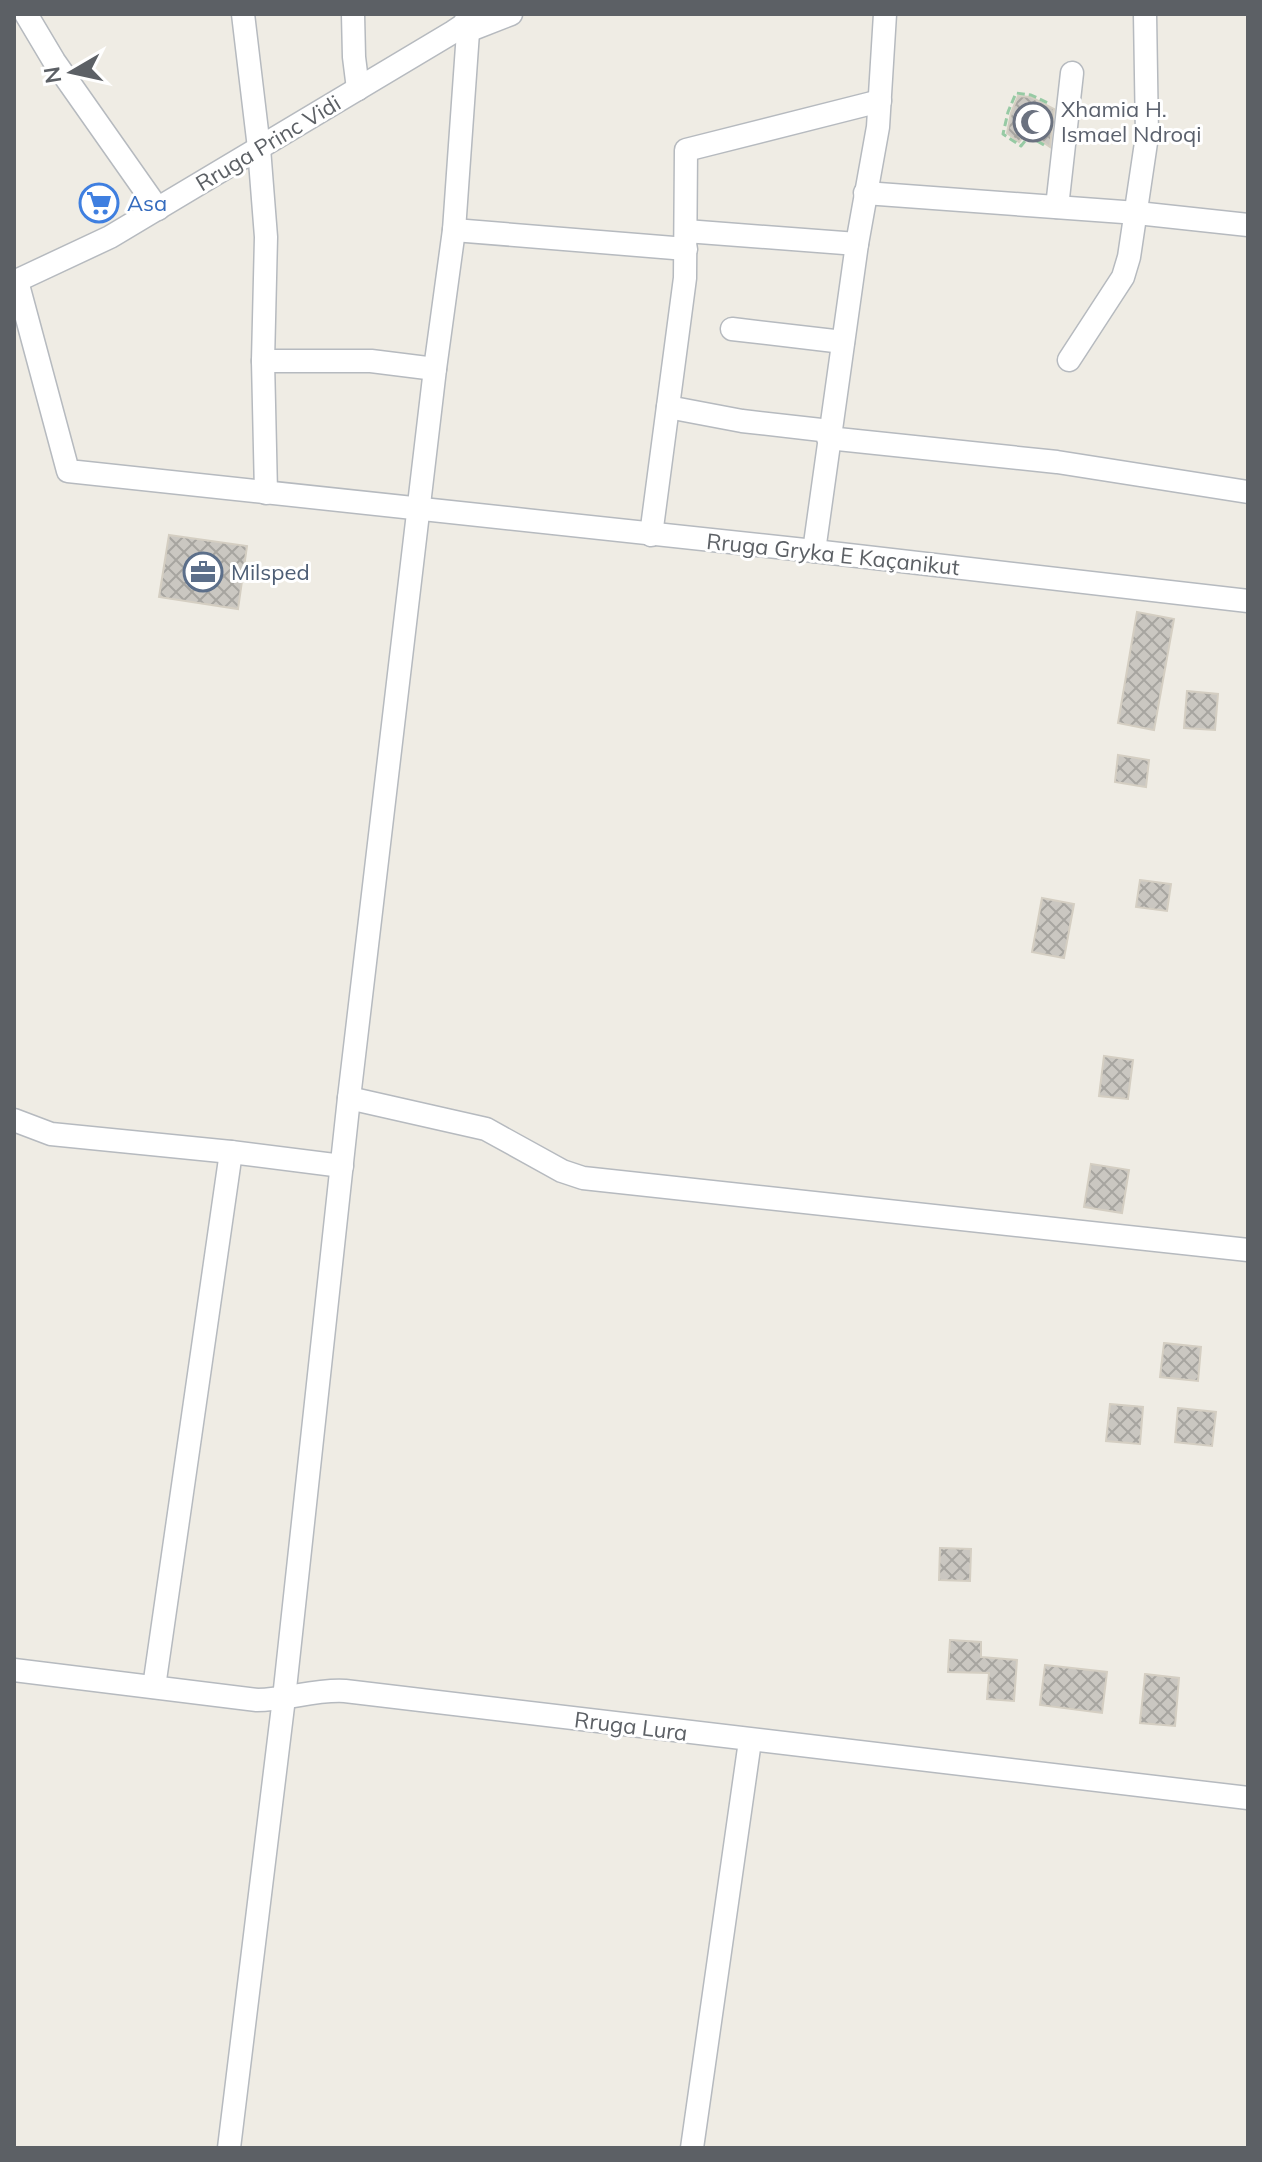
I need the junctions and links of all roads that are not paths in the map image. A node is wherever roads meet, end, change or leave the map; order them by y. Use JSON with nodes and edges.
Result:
{"nodes":[{"id":1,"x":19,"y":14,"type":"edge"},
{"id":2,"x":26,"y":14,"type":"edge"},
{"id":3,"x":243,"y":14,"type":"edge"},
{"id":4,"x":353,"y":14,"type":"edge"},
{"id":5,"x":511,"y":14,"type":"edge"},
{"id":6,"x":885,"y":14,"type":"edge"},
{"id":7,"x":1145,"y":14,"type":"edge"},
{"id":8,"x":14,"y":19,"type":"edge"},
{"id":9,"x":470,"y":21,"type":"edge"},
{"id":10,"x":1072,"y":73,"type":"dead end"},
{"id":11,"x":358,"y":89,"type":"junction"},
{"id":12,"x":880,"y":101,"type":"junction"},
{"id":13,"x":259,"y":148,"type":"junction"},
{"id":14,"x":865,"y":193,"type":"junction"},
{"id":15,"x":1057,"y":207,"type":"junction"},
{"id":16,"x":158,"y":209,"type":"junction"},
{"id":17,"x":1137,"y":213,"type":"junction"},
{"id":18,"x":1248,"y":225,"type":"edge"},
{"id":19,"x":454,"y":230,"type":"junction"},
{"id":20,"x":686,"y":240,"type":"junction"},
{"id":21,"x":857,"y":244,"type":"junction"},
{"id":22,"x":16,"y":282,"type":"edge"},
{"id":23,"x":732,"y":329,"type":"dead end"},
{"id":24,"x":843,"y":342,"type":"junction"},
{"id":25,"x":1069,"y":360,"type":"dead end"},
{"id":26,"x":263,"y":361,"type":"junction"},
{"id":27,"x":435,"y":369,"type":"junction"},
{"id":28,"x":668,"y":407,"type":"junction"},
{"id":29,"x":829,"y":434,"type":"junction"},
{"id":30,"x":1248,"y":492,"type":"edge"},
{"id":31,"x":266,"y":493,"type":"junction"},
{"id":32,"x":418,"y":510,"type":"junction"},
{"id":33,"x":651,"y":535,"type":"junction"},
{"id":34,"x":814,"y":551,"type":"junction"},
{"id":35,"x":1248,"y":601,"type":"edge"},
{"id":36,"x":349,"y":1098,"type":"junction"},
{"id":37,"x":14,"y":1120,"type":"edge"},
{"id":38,"x":231,"y":1152,"type":"junction"},
{"id":39,"x":342,"y":1166,"type":"junction"},
{"id":40,"x":1248,"y":1250,"type":"edge"},
{"id":41,"x":14,"y":1670,"type":"edge"},
{"id":42,"x":154,"y":1687,"type":"junction"},
{"id":43,"x":284,"y":1698,"type":"junction"},
{"id":44,"x":750,"y":1741,"type":"junction"},
{"id":45,"x":1248,"y":1798,"type":"edge"},
{"id":46,"x":229,"y":2148,"type":"edge"},
{"id":47,"x":692,"y":2148,"type":"edge"}],
"edges":[{"from":1,"to":8,"type":"street"},
{"from":2,"to":16,"type":"street"},
{"from":3,"to":13,"type":"street"},
{"from":4,"to":11,"type":"street"},
{"from":5,"to":9,"type":"street","name":"Rruga Princ Vidi"},
{"from":6,"to":12,"type":"street"},
{"from":7,"to":17,"type":"street"},
{"from":9,"to":11,"type":"street","name":"Rruga Princ Vidi"},
{"from":9,"to":19,"type":"street"},
{"from":10,"to":15,"type":"street"},
{"from":11,"to":13,"type":"street","name":"Rruga Princ Vidi"},
{"from":12,"to":14,"type":"street"},
{"from":12,"to":20,"type":"street"},
{"from":13,"to":16,"type":"street","name":"Rruga Princ Vidi"},
{"from":13,"to":26,"type":"street"},
{"from":14,"to":15,"type":"street"},
{"from":14,"to":21,"type":"street"},
{"from":15,"to":17,"type":"street"},
{"from":16,"to":22,"type":"street","name":"Rruga Princ Vidi"},
{"from":17,"to":18,"type":"street"},
{"from":17,"to":25,"type":"street"},
{"from":19,"to":20,"type":"street"},
{"from":19,"to":27,"type":"street"},
{"from":20,"to":21,"type":"street"},
{"from":20,"to":28,"type":"street"},
{"from":21,"to":24,"type":"street"},
{"from":22,"to":31,"type":"street","name":"Rruga Gryka E Kaçanikut"},
{"from":23,"to":24,"type":"street"},
{"from":24,"to":29,"type":"street"},
{"from":26,"to":27,"type":"street"},
{"from":26,"to":31,"type":"street"},
{"from":27,"to":32,"type":"street"},
{"from":28,"to":29,"type":"street"},
{"from":28,"to":33,"type":"street"},
{"from":29,"to":30,"type":"street"},
{"from":29,"to":34,"type":"street"},
{"from":31,"to":32,"type":"street","name":"Rruga Gryka E Kaçanikut"},
{"from":32,"to":33,"type":"street","name":"Rruga Gryka E Kaçanikut"},
{"from":32,"to":36,"type":"street"},
{"from":33,"to":34,"type":"street","name":"Rruga Gryka E Kaçanikut"},
{"from":34,"to":35,"type":"street","name":"Rruga Gryka E Kaçanikut"},
{"from":36,"to":39,"type":"street"},
{"from":36,"to":40,"type":"street"},
{"from":37,"to":38,"type":"street"},
{"from":38,"to":39,"type":"street"},
{"from":38,"to":42,"type":"street"},
{"from":39,"to":43,"type":"street"},
{"from":41,"to":42,"type":"street","name":"Rruga Lura"},
{"from":42,"to":43,"type":"street","name":"Rruga Lura"},
{"from":43,"to":44,"type":"street","name":"Rruga Lura"},
{"from":43,"to":46,"type":"street"},
{"from":44,"to":45,"type":"street","name":"Rruga Lura"},
{"from":44,"to":47,"type":"street"}]}
